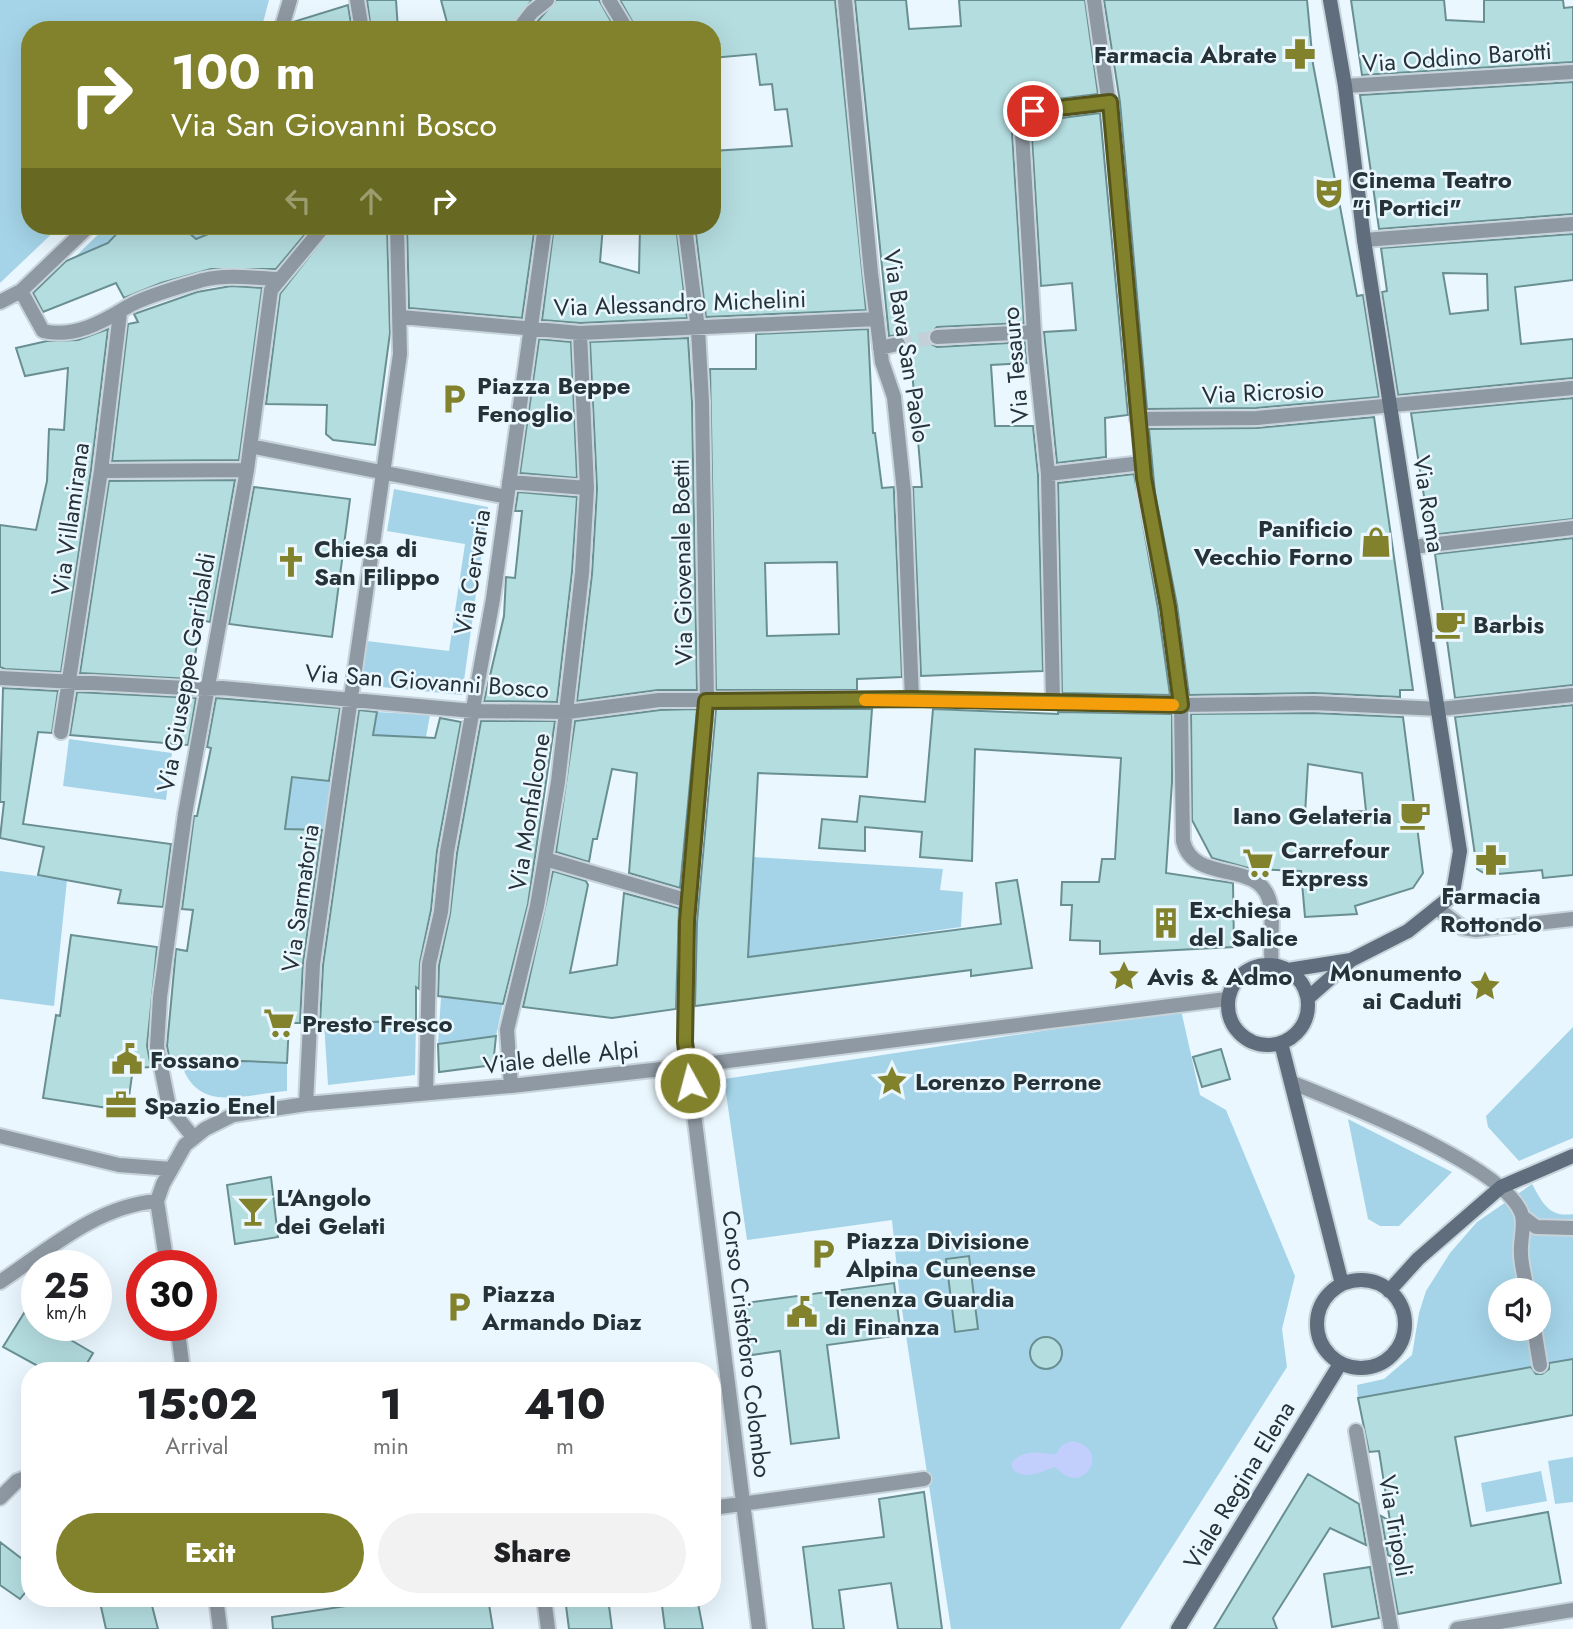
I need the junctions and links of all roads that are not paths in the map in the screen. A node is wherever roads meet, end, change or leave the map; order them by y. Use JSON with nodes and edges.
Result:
{"nodes":[{"id":1,"x":290,"y":0,"type":"edge"},
{"id":2,"x":357,"y":0,"type":"edge"},
{"id":3,"x":547,"y":0,"type":"edge"},
{"id":4,"x":609,"y":0,"type":"edge"},
{"id":5,"x":845,"y":0,"type":"edge"},
{"id":6,"x":1094,"y":0,"type":"edge"},
{"id":7,"x":1330,"y":0,"type":"edge"},
{"id":8,"x":284,"y":21,"type":"edge"},
{"id":9,"x":360,"y":21,"type":"edge"},
{"id":10,"x":525,"y":21,"type":"edge"},
{"id":11,"x":622,"y":21,"type":"edge"},
{"id":12,"x":1573,"y":72,"type":"edge"},
{"id":13,"x":1345,"y":86,"type":"junction"},
{"id":14,"x":1110,"y":102,"type":"junction"},
{"id":15,"x":1573,"y":224,"type":"edge"},
{"id":16,"x":80,"y":235,"type":"edge"},
{"id":17,"x":316,"y":235,"type":"edge"},
{"id":18,"x":397,"y":235,"type":"edge"},
{"id":19,"x":544,"y":235,"type":"edge"},
{"id":20,"x":686,"y":235,"type":"edge"},
{"id":21,"x":1364,"y":240,"type":"junction"},
{"id":22,"x":278,"y":279,"type":"junction"},
{"id":23,"x":21,"y":291,"type":"junction"},
{"id":24,"x":0,"y":302,"type":"edge"},
{"id":25,"x":120,"y":313,"type":"junction"},
{"id":26,"x":401,"y":317,"type":"junction"},
{"id":27,"x":877,"y":319,"type":"junction"},
{"id":28,"x":531,"y":329,"type":"junction"},
{"id":29,"x":698,"y":329,"type":"junction"},
{"id":30,"x":1034,"y":332,"type":"junction"},
{"id":31,"x":580,"y":333,"type":"junction"},
{"id":32,"x":937,"y":337,"type":"tunnel mouth"},
{"id":33,"x":898,"y":344,"type":"tunnel mouth"},
{"id":34,"x":880,"y":348,"type":"junction"},
{"id":35,"x":1573,"y":388,"type":"edge"},
{"id":36,"x":1391,"y":406,"type":"junction"},
{"id":37,"x":1137,"y":419,"type":"junction"},
{"id":38,"x":250,"y":446,"type":"junction"},
{"id":39,"x":1142,"y":463,"type":"junction"},
{"id":40,"x":247,"y":470,"type":"junction"},
{"id":41,"x":101,"y":471,"type":"junction"},
{"id":42,"x":385,"y":472,"type":"junction"},
{"id":43,"x":1048,"y":474,"type":"junction"},
{"id":44,"x":587,"y":488,"type":"junction"},
{"id":45,"x":508,"y":489,"type":"junction"},
{"id":46,"x":1573,"y":528,"type":"edge"},
{"id":47,"x":1413,"y":547,"type":"junction"},
{"id":48,"x":0,"y":678,"type":"edge"},
{"id":49,"x":68,"y":680,"type":"junction"},
{"id":50,"x":205,"y":690,"type":"junction"},
{"id":51,"x":1573,"y":695,"type":"edge"},
{"id":52,"x":912,"y":699,"type":"junction"},
{"id":53,"x":351,"y":700,"type":"junction"},
{"id":54,"x":706,"y":701,"type":"junction"},
{"id":55,"x":1052,"y":701,"type":"junction"},
{"id":56,"x":1181,"y":705,"type":"junction"},
{"id":57,"x":1440,"y":709,"type":"junction"},
{"id":58,"x":473,"y":711,"type":"junction"},
{"id":59,"x":568,"y":712,"type":"junction"},
{"id":60,"x":61,"y":732,"type":"dead end"},
{"id":61,"x":545,"y":859,"type":"junction"},
{"id":62,"x":688,"y":901,"type":"junction"},
{"id":63,"x":1437,"y":908,"type":"junction"},
{"id":64,"x":1573,"y":919,"type":"edge"},
{"id":65,"x":1351,"y":960,"type":"junction"},
{"id":66,"x":1272,"y":965,"type":"junction"},
{"id":67,"x":1288,"y":970,"type":"junction"},
{"id":68,"x":1308,"y":998,"type":"junction"},
{"id":69,"x":1227,"y":999,"type":"junction"},
{"id":70,"x":1281,"y":1043,"type":"junction"},
{"id":71,"x":688,"y":1066,"type":"junction"},
{"id":72,"x":1293,"y":1083,"type":"junction"},
{"id":73,"x":511,"y":1086,"type":"junction"},
{"id":74,"x":426,"y":1092,"type":"junction"},
{"id":75,"x":306,"y":1104,"type":"junction"},
{"id":76,"x":0,"y":1136,"type":"edge"},
{"id":77,"x":193,"y":1137,"type":"junction"},
{"id":78,"x":1573,"y":1156,"type":"edge"},
{"id":79,"x":171,"y":1169,"type":"junction"},
{"id":80,"x":1501,"y":1187,"type":"junction"},
{"id":81,"x":157,"y":1201,"type":"junction"},
{"id":82,"x":1523,"y":1217,"type":"junction"},
{"id":83,"x":1573,"y":1228,"type":"edge"},
{"id":84,"x":165,"y":1250,"type":"edge"},
{"id":85,"x":1525,"y":1278,"type":"edge"},
{"id":86,"x":0,"y":1282,"type":"edge"},
{"id":87,"x":1342,"y":1284,"type":"junction"},
{"id":88,"x":1390,"y":1291,"type":"junction"},
{"id":89,"x":179,"y":1341,"type":"edge"},
{"id":90,"x":1536,"y":1341,"type":"edge"},
{"id":91,"x":182,"y":1362,"type":"edge"},
{"id":92,"x":1340,"y":1364,"type":"junction"},
{"id":93,"x":1540,"y":1365,"type":"dead end"},
{"id":94,"x":1356,"y":1431,"type":"dead end"},
{"id":95,"x":21,"y":1479,"type":"edge"},
{"id":96,"x":924,"y":1479,"type":"dead end"},
{"id":97,"x":0,"y":1498,"type":"edge"},
{"id":98,"x":745,"y":1504,"type":"junction"},
{"id":99,"x":721,"y":1507,"type":"edge"},
{"id":100,"x":217,"y":1607,"type":"edge"},
{"id":101,"x":545,"y":1607,"type":"edge"},
{"id":102,"x":1573,"y":1610,"type":"edge"},
{"id":103,"x":220,"y":1629,"type":"edge"},
{"id":104,"x":548,"y":1629,"type":"edge"},
{"id":105,"x":760,"y":1629,"type":"edge"},
{"id":106,"x":1178,"y":1629,"type":"edge"},
{"id":107,"x":1391,"y":1629,"type":"edge"},
{"id":108,"x":1457,"y":1629,"type":"edge"}],
"edges":[{"from":1,"to":8,"type":"street"},
{"from":2,"to":9,"type":"street"},
{"from":3,"to":10,"type":"street"},
{"from":4,"to":11,"type":"street"},
{"from":5,"to":27,"type":"street","name":"Via Bava San Paolo"},
{"from":6,"to":14,"type":"street"},
{"from":7,"to":13,"type":"main road","name":"Via Roma"},
{"from":12,"to":13,"type":"street","name":"Via Oddino Barotti"},
{"from":13,"to":21,"type":"main road","name":"Via Roma"},
{"from":14,"to":30,"type":"street","name":"Via Tesauro"},
{"from":14,"to":37,"type":"street"},
{"from":15,"to":21,"type":"street"},
{"from":16,"to":23,"type":"street"},
{"from":17,"to":22,"type":"street","name":"Via Giuseppe Garibaldi"},
{"from":18,"to":26,"type":"street"},
{"from":19,"to":28,"type":"street","name":"Via Cervaria"},
{"from":20,"to":29,"type":"street","name":"Via Giovenale Boetti"},
{"from":21,"to":36,"type":"main road","name":"Via Roma"},
{"from":22,"to":25,"type":"street"},
{"from":22,"to":38,"type":"street","name":"Via Giuseppe Garibaldi"},
{"from":23,"to":24,"type":"street"},
{"from":23,"to":25,"type":"street"},
{"from":25,"to":41,"type":"street","name":"Via Villamirana"},
{"from":26,"to":28,"type":"street","name":"Via Alessandro Michelini"},
{"from":26,"to":42,"type":"street"},
{"from":27,"to":29,"type":"street","name":"Via Alessandro Michelini"},
{"from":27,"to":34,"type":"street","name":"Via Bava San Paolo"},
{"from":28,"to":31,"type":"street","name":"Via Alessandro Michelini"},
{"from":28,"to":45,"type":"street","name":"Via Cervaria"},
{"from":29,"to":31,"type":"street","name":"Via Alessandro Michelini"},
{"from":29,"to":54,"type":"street","name":"Via Giovenale Boetti"},
{"from":30,"to":32,"type":"street"},
{"from":30,"to":43,"type":"street","name":"Via Tesauro"},
{"from":31,"to":44,"type":"street","name":"Via Monfalcone"},
{"from":33,"to":34,"type":"street"},
{"from":34,"to":52,"type":"street","name":"Via Bava San Paolo"},
{"from":35,"to":36,"type":"street","name":"Via Ricrosio"},
{"from":36,"to":37,"type":"street","name":"Via Ricrosio"},
{"from":36,"to":47,"type":"main road","name":"Via Roma"},
{"from":37,"to":39,"type":"street"},
{"from":38,"to":40,"type":"street","name":"Via Giuseppe Garibaldi"},
{"from":38,"to":42,"type":"street"},
{"from":39,"to":43,"type":"street"},
{"from":39,"to":56,"type":"street"},
{"from":40,"to":41,"type":"street"},
{"from":40,"to":50,"type":"street","name":"Via Giuseppe Garibaldi"},
{"from":41,"to":49,"type":"street","name":"Via Villamirana"},
{"from":42,"to":45,"type":"street"},
{"from":42,"to":53,"type":"street","name":"Via Sarmatoria"},
{"from":43,"to":55,"type":"street","name":"Via Tesauro"},
{"from":44,"to":45,"type":"street"},
{"from":44,"to":59,"type":"street","name":"Via Monfalcone"},
{"from":45,"to":58,"type":"street","name":"Via Cervaria"},
{"from":46,"to":47,"type":"street"},
{"from":47,"to":57,"type":"main road","name":"Via Roma"},
{"from":48,"to":49,"type":"street","name":"Via San Giovanni Bosco"},
{"from":49,"to":50,"type":"street","name":"Via San Giovanni Bosco"},
{"from":49,"to":60,"type":"street","name":"Via Villamirana"},
{"from":50,"to":53,"type":"street","name":"Via San Giovanni Bosco"},
{"from":50,"to":77,"type":"street","name":"Via Giuseppe Garibaldi"},
{"from":51,"to":57,"type":"street","name":"Via San Giovanni Bosco"},
{"from":52,"to":54,"type":"street","name":"Via San Giovanni Bosco"},
{"from":52,"to":55,"type":"street","name":"Via San Giovanni Bosco"},
{"from":53,"to":58,"type":"street","name":"Via San Giovanni Bosco"},
{"from":53,"to":75,"type":"street","name":"Via Sarmatoria"},
{"from":54,"to":59,"type":"street","name":"Via San Giovanni Bosco"},
{"from":54,"to":62,"type":"street","name":"Via Giovenale Boetti"},
{"from":55,"to":56,"type":"street","name":"Via San Giovanni Bosco"},
{"from":56,"to":57,"type":"street","name":"Via San Giovanni Bosco"},
{"from":56,"to":66,"type":"street"},
{"from":57,"to":63,"type":"main road","name":"Via Roma"},
{"from":58,"to":59,"type":"street","name":"Via San Giovanni Bosco"},
{"from":58,"to":74,"type":"street","name":"Via Cervaria"},
{"from":59,"to":61,"type":"street","name":"Via Monfalcone"},
{"from":61,"to":62,"type":"street"},
{"from":61,"to":73,"type":"street","name":"Via Monfalcone"},
{"from":62,"to":71,"type":"street","name":"Via Giovenale Boetti"},
{"from":63,"to":64,"type":"street"},
{"from":63,"to":65,"type":"main road","name":"Via Roma"},
{"from":65,"to":67,"type":"main road","name":"Via Roma"},
{"from":65,"to":68,"type":"main road","name":"Via Roma"},
{"from":66,"to":67,"type":"main road"},
{"from":66,"to":69,"type":"main road"},
{"from":67,"to":68,"type":"main road"},
{"from":68,"to":70,"type":"main road"},
{"from":69,"to":70,"type":"main road"},
{"from":69,"to":71,"type":"street","name":"Viale delle Alpi"},
{"from":70,"to":72,"type":"main road"},
{"from":71,"to":73,"type":"street","name":"Viale delle Alpi"},
{"from":71,"to":98,"type":"street","name":"Corso Cristoforo Colombo"},
{"from":72,"to":80,"type":"street"},
{"from":72,"to":87,"type":"main road"},
{"from":73,"to":74,"type":"street","name":"Viale delle Alpi"},
{"from":74,"to":75,"type":"street","name":"Viale delle Alpi"},
{"from":75,"to":77,"type":"street","name":"Viale delle Alpi"},
{"from":76,"to":79,"type":"street"},
{"from":77,"to":79,"type":"street","name":"Viale delle Alpi"},
{"from":78,"to":80,"type":"main road"},
{"from":79,"to":81,"type":"street","name":"Viale delle Alpi"},
{"from":80,"to":82,"type":"street"},
{"from":80,"to":88,"type":"main road"},
{"from":81,"to":84,"type":"street"},
{"from":81,"to":86,"type":"street"},
{"from":82,"to":83,"type":"street"},
{"from":82,"to":85,"type":"street"},
{"from":87,"to":88,"type":"main road"},
{"from":87,"to":92,"type":"main road"},
{"from":88,"to":92,"type":"main road"},
{"from":89,"to":91,"type":"street"},
{"from":90,"to":93,"type":"street"},
{"from":92,"to":106,"type":"main road","name":"Viale Regina Elena"},
{"from":94,"to":107,"type":"street","name":"Via Tripoli"},
{"from":95,"to":97,"type":"street"},
{"from":96,"to":98,"type":"street"},
{"from":98,"to":99,"type":"street"},
{"from":98,"to":105,"type":"street","name":"Corso Cristoforo Colombo"},
{"from":100,"to":103,"type":"street"},
{"from":101,"to":104,"type":"street"},
{"from":102,"to":108,"type":"street"}]}
